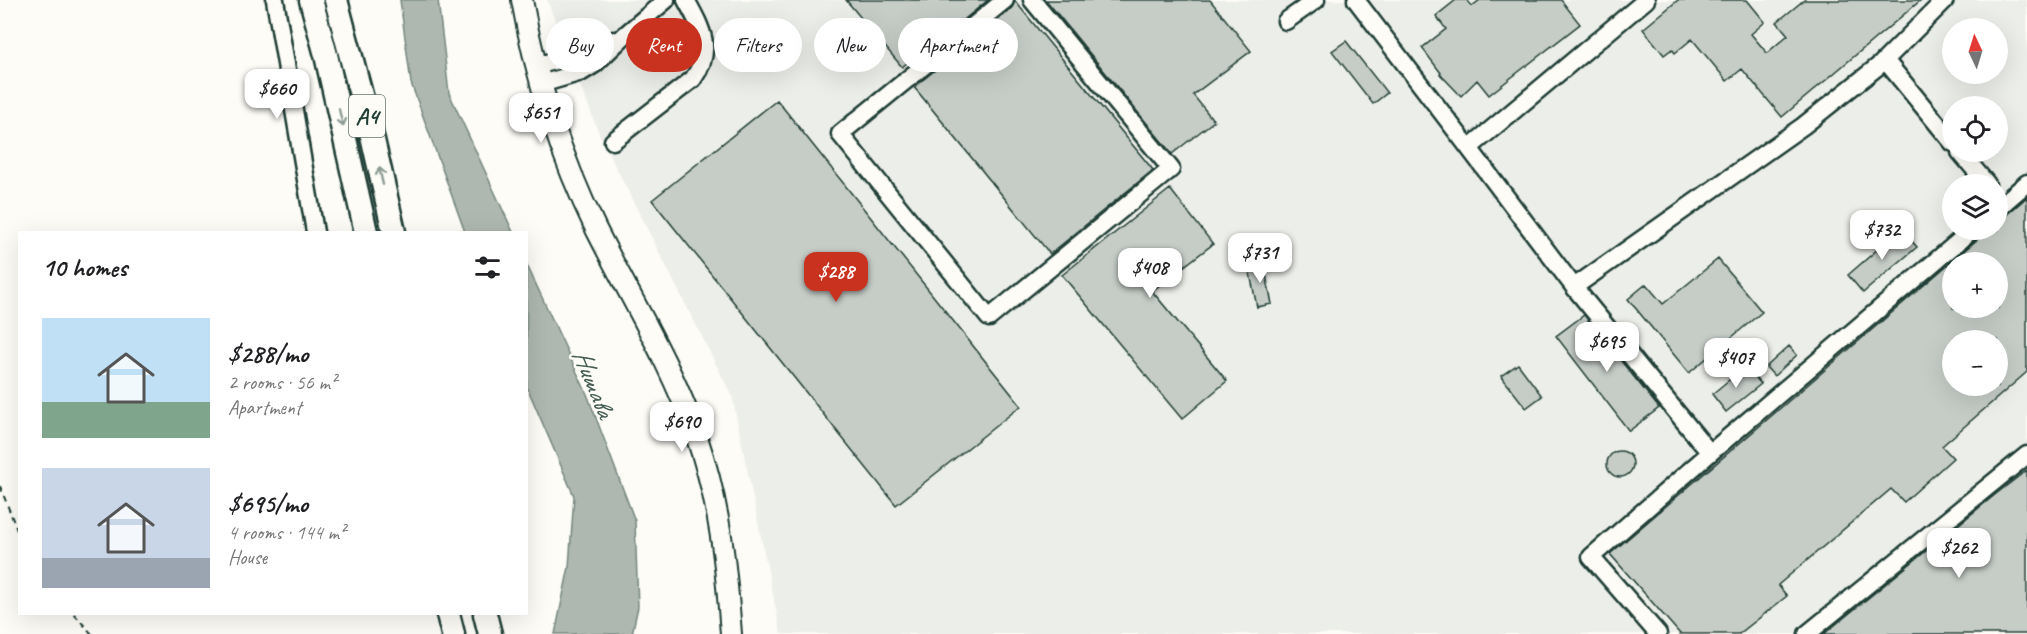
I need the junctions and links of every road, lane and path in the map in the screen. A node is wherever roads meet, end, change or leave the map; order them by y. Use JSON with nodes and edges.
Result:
{"nodes":[{"id":1,"x":275,"y":0,"type":"edge"},
{"id":2,"x":311,"y":0,"type":"edge"},
{"id":3,"x":336,"y":0,"type":"edge"},
{"id":4,"x":522,"y":0,"type":"edge"},
{"id":5,"x":666,"y":0,"type":"edge"},
{"id":6,"x":686,"y":0,"type":"edge"},
{"id":7,"x":1005,"y":0,"type":"edge"},
{"id":8,"x":1032,"y":0,"type":"edge"},
{"id":9,"x":1316,"y":0,"type":"edge"},
{"id":10,"x":1356,"y":0,"type":"edge"},
{"id":11,"x":1647,"y":0,"type":"edge"},
{"id":12,"x":1945,"y":0,"type":"edge"},
{"id":13,"x":1286,"y":21,"type":"dead end"},
{"id":14,"x":1885,"y":60,"type":"junction"},
{"id":15,"x":539,"y":75,"type":"junction"},
{"id":16,"x":1942,"y":130,"type":"edge"},
{"id":17,"x":613,"y":141,"type":"dead end"},
{"id":18,"x":1469,"y":148,"type":"junction"},
{"id":19,"x":1969,"y":162,"type":"edge"},
{"id":20,"x":1979,"y":174,"type":"edge"},
{"id":21,"x":2027,"y":183,"type":"edge"},
{"id":22,"x":2008,"y":197,"type":"edge"},
{"id":23,"x":315,"y":231,"type":"edge"},
{"id":24,"x":366,"y":231,"type":"edge"},
{"id":25,"x":394,"y":231,"type":"edge"},
{"id":26,"x":1960,"y":240,"type":"edge"},
{"id":27,"x":1574,"y":287,"type":"junction"},
{"id":28,"x":1710,"y":453,"type":"junction"},
{"id":29,"x":2027,"y":455,"type":"edge"},
{"id":30,"x":0,"y":486,"type":"edge"},
{"id":31,"x":18,"y":533,"type":"edge"},
{"id":32,"x":75,"y":615,"type":"edge"},
{"id":33,"x":448,"y":615,"type":"edge"},
{"id":34,"x":485,"y":615,"type":"edge"},
{"id":35,"x":92,"y":634,"type":"edge"},
{"id":36,"x":453,"y":634,"type":"edge"},
{"id":37,"x":490,"y":634,"type":"edge"},
{"id":38,"x":731,"y":634,"type":"edge"},
{"id":39,"x":1658,"y":634,"type":"edge"},
{"id":40,"x":1807,"y":634,"type":"edge"}],
"edges":[{"from":1,"to":23,"type":"street"},
{"from":2,"to":24,"type":"highway","number":"A4","one_way":true},
{"from":25,"to":3,"type":"highway","number":"A4","one_way":true},
{"from":4,"to":15,"type":"main road"},
{"from":5,"to":15,"type":"street"},
{"from":6,"to":17,"type":"street"},
{"from":7,"to":8,"type":"street"},
{"from":9,"to":13,"type":"street"},
{"from":10,"to":18,"type":"street"},
{"from":11,"to":18,"type":"street"},
{"from":12,"to":14,"type":"street"},
{"from":14,"to":16,"type":"street"},
{"from":14,"to":27,"type":"street"},
{"from":15,"to":38,"type":"main road"},
{"from":18,"to":27,"type":"street"},
{"from":19,"to":20,"type":"street"},
{"from":21,"to":22,"type":"street"},
{"from":26,"to":28,"type":"street"},
{"from":27,"to":28,"type":"street"},
{"from":28,"to":39,"type":"street"},
{"from":29,"to":40,"type":"street"},
{"from":30,"to":31,"type":"path"},
{"from":32,"to":35,"type":"path"},
{"from":33,"to":36,"type":"highway"},
{"from":34,"to":37,"type":"highway"}]}
